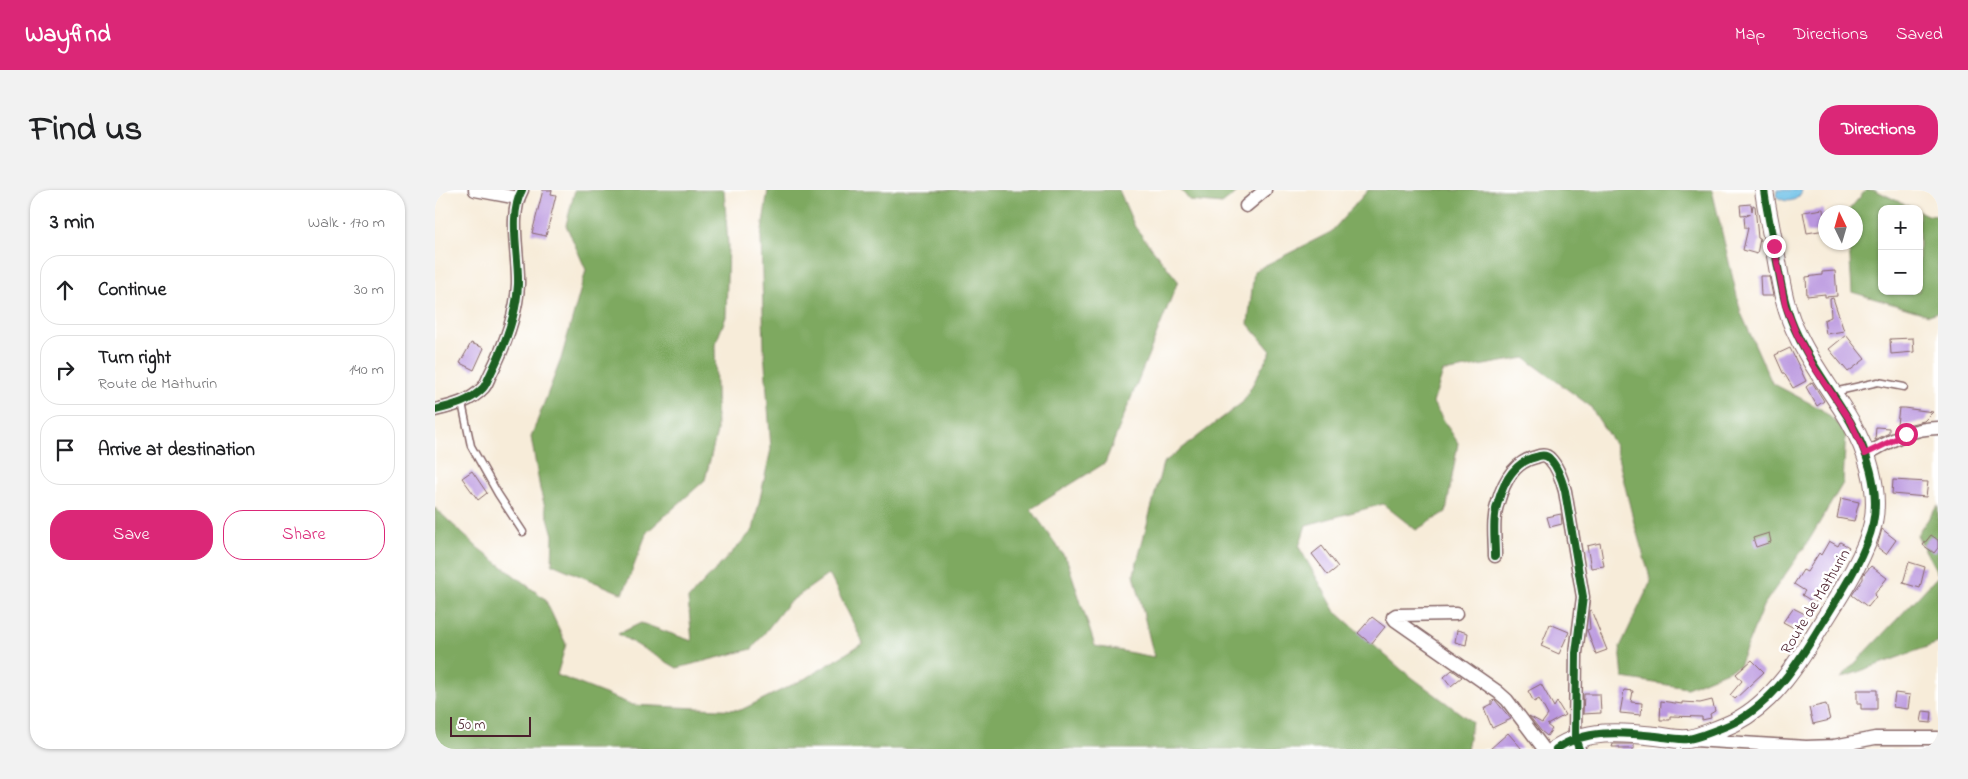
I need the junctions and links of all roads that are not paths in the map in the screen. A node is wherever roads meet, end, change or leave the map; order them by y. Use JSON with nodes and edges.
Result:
{"nodes":[{"id":1,"x":475,"y":190,"type":"edge"},
{"id":2,"x":1265,"y":190,"type":"edge"},
{"id":3,"x":1764,"y":190,"type":"edge"},
{"id":4,"x":520,"y":194,"type":"edge"},
{"id":5,"x":1246,"y":206,"type":"dead end"},
{"id":6,"x":1904,"y":387,"type":"dead end"},
{"id":7,"x":1832,"y":392,"type":"junction"},
{"id":8,"x":462,"y":403,"type":"junction"},
{"id":9,"x":435,"y":410,"type":"edge"},
{"id":10,"x":1938,"y":428,"type":"edge"},
{"id":11,"x":1865,"y":454,"type":"junction"},
{"id":12,"x":523,"y":532,"type":"dead end"},
{"id":13,"x":1495,"y":556,"type":"dead end"},
{"id":14,"x":1456,"y":614,"type":"dead end"},
{"id":15,"x":1938,"y":738,"type":"edge"},
{"id":16,"x":1688,"y":740,"type":"junction"},
{"id":17,"x":1577,"y":744,"type":"edge"},
{"id":18,"x":1807,"y":748,"type":"edge"},
{"id":19,"x":1544,"y":749,"type":"edge"},
{"id":20,"x":1556,"y":749,"type":"edge"}],
"edges":[{"from":1,"to":4,"type":"street"},
{"from":2,"to":5,"type":"street"},
{"from":3,"to":7,"type":"street","name":"Route de Mathurin"},
{"from":4,"to":8,"type":"street"},
{"from":6,"to":7,"type":"lane"},
{"from":7,"to":11,"type":"street","name":"Route de Mathurin"},
{"from":8,"to":9,"type":"street"},
{"from":8,"to":12,"type":"lane"},
{"from":10,"to":11,"type":"street"},
{"from":11,"to":16,"type":"street","name":"Route de Mathurin"},
{"from":13,"to":17,"type":"street"},
{"from":14,"to":19,"type":"street"},
{"from":15,"to":18,"type":"street"},
{"from":16,"to":17,"type":"street","name":"Route de Mathurin"},
{"from":16,"to":18,"type":"street"},
{"from":17,"to":20,"type":"street","name":"Route de Mathurin"}]}
